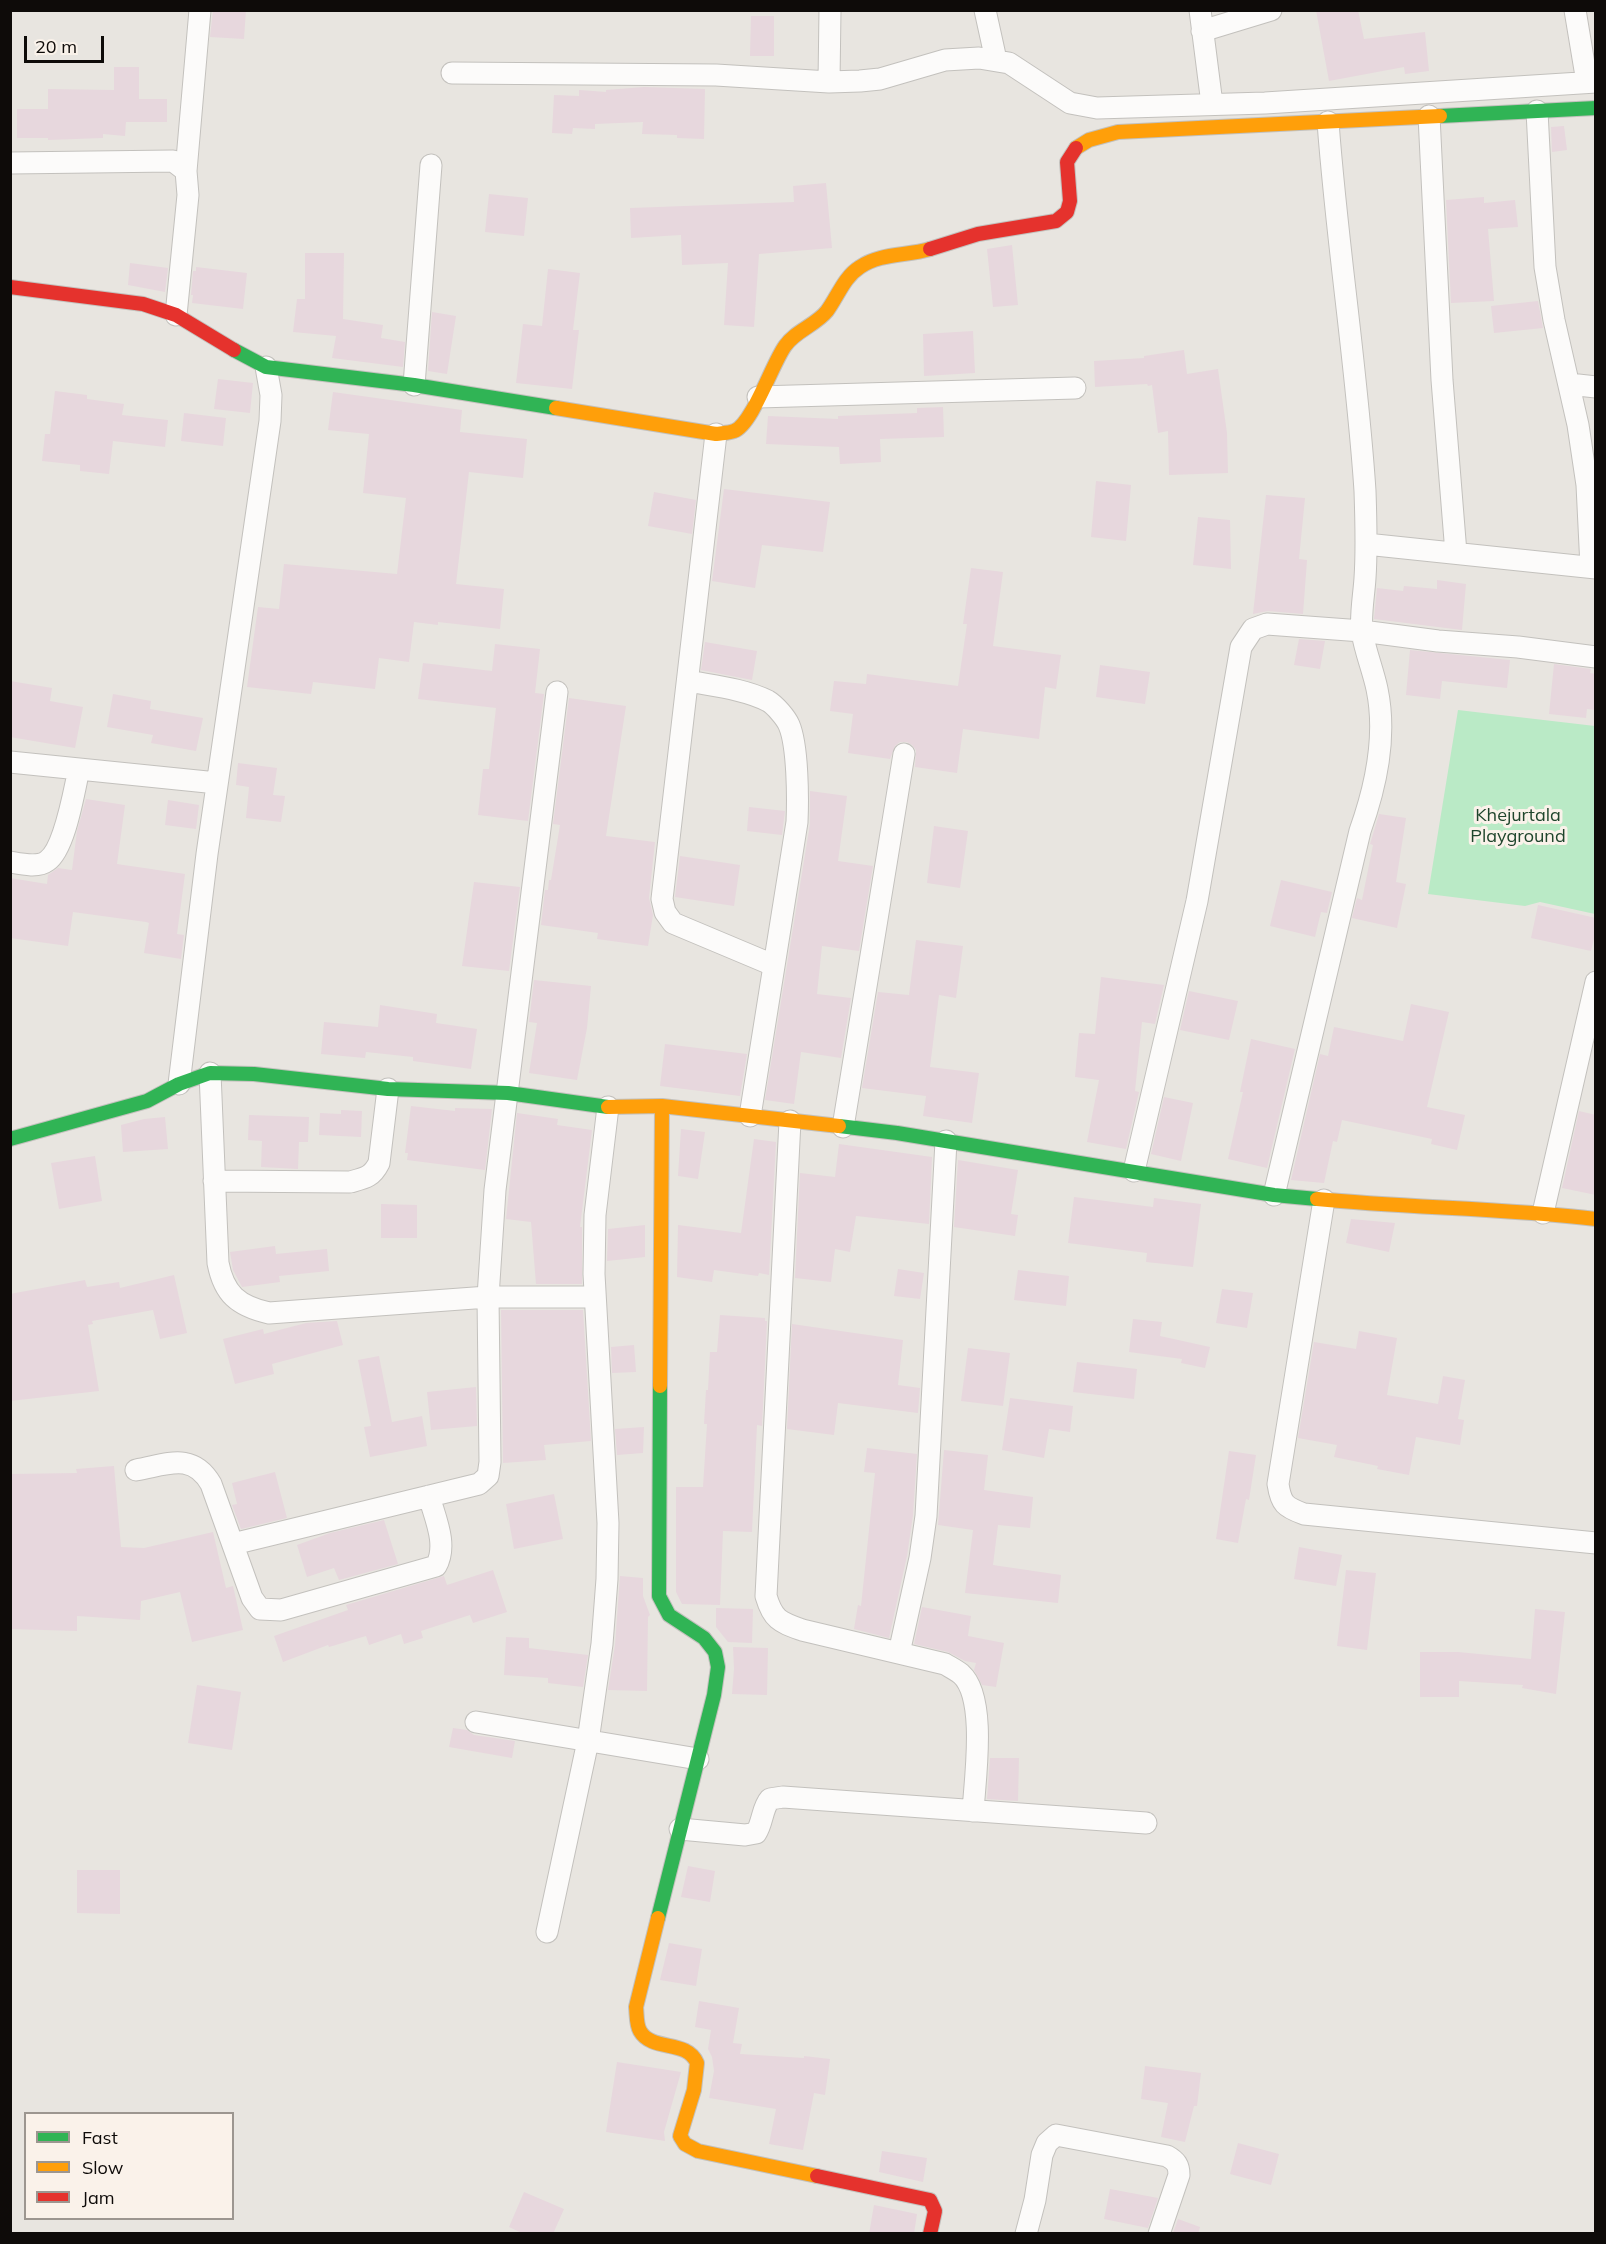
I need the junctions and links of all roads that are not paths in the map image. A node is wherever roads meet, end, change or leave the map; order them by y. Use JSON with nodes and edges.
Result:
{"nodes":[{"id":1,"x":200,"y":10,"type":"edge"},
{"id":2,"x":830,"y":10,"type":"edge"},
{"id":3,"x":985,"y":10,"type":"edge"},
{"id":4,"x":1271,"y":10,"type":"edge"},
{"id":5,"x":1575,"y":10,"type":"edge"},
{"id":6,"x":1201,"y":21,"type":"edge"},
{"id":7,"x":996,"y":60,"type":"junction"},
{"id":8,"x":452,"y":73,"type":"dead end"},
{"id":9,"x":829,"y":82,"type":"junction"},
{"id":10,"x":1591,"y":82,"type":"edge"},
{"id":11,"x":1212,"y":105,"type":"junction"},
{"id":12,"x":1596,"y":108,"type":"edge"},
{"id":13,"x":1537,"y":111,"type":"junction"},
{"id":14,"x":1429,"y":116,"type":"junction"},
{"id":15,"x":1328,"y":122,"type":"junction"},
{"id":16,"x":10,"y":163,"type":"edge"},
{"id":17,"x":431,"y":165,"type":"dead end"},
{"id":18,"x":186,"y":171,"type":"junction"},
{"id":19,"x":10,"y":287,"type":"edge"},
{"id":20,"x":176,"y":315,"type":"junction"},
{"id":21,"x":266,"y":367,"type":"junction"},
{"id":22,"x":1569,"y":384,"type":"junction"},
{"id":23,"x":414,"y":385,"type":"junction"},
{"id":24,"x":1596,"y":387,"type":"edge"},
{"id":25,"x":1075,"y":388,"type":"dead end"},
{"id":26,"x":758,"y":397,"type":"junction"},
{"id":27,"x":716,"y":434,"type":"junction"},
{"id":28,"x":1366,"y":544,"type":"junction"},
{"id":29,"x":1456,"y":553,"type":"junction"},
{"id":30,"x":1593,"y":567,"type":"edge"},
{"id":31,"x":1362,"y":631,"type":"junction"},
{"id":32,"x":1596,"y":657,"type":"edge"},
{"id":33,"x":688,"y":681,"type":"junction"},
{"id":34,"x":556,"y":692,"type":"dead end"},
{"id":35,"x":904,"y":754,"type":"dead end"},
{"id":36,"x":10,"y":762,"type":"edge"},
{"id":37,"x":79,"y":769,"type":"junction"},
{"id":38,"x":217,"y":783,"type":"junction"},
{"id":39,"x":10,"y":862,"type":"edge"},
{"id":40,"x":773,"y":965,"type":"junction"},
{"id":41,"x":1596,"y":982,"type":"edge"},
{"id":42,"x":210,"y":1073,"type":"junction"},
{"id":43,"x":179,"y":1084,"type":"junction"},
{"id":44,"x":388,"y":1089,"type":"junction"},
{"id":45,"x":508,"y":1093,"type":"junction"},
{"id":46,"x":662,"y":1106,"type":"junction"},
{"id":47,"x":608,"y":1107,"type":"junction"},
{"id":48,"x":750,"y":1116,"type":"junction"},
{"id":49,"x":790,"y":1120,"type":"junction"},
{"id":50,"x":843,"y":1127,"type":"junction"},
{"id":51,"x":10,"y":1139,"type":"edge"},
{"id":52,"x":946,"y":1141,"type":"junction"},
{"id":53,"x":1134,"y":1172,"type":"junction"},
{"id":54,"x":214,"y":1181,"type":"junction"},
{"id":55,"x":1274,"y":1195,"type":"junction"},
{"id":56,"x":1324,"y":1200,"type":"junction"},
{"id":57,"x":1543,"y":1214,"type":"junction"},
{"id":58,"x":1596,"y":1219,"type":"edge"},
{"id":59,"x":488,"y":1297,"type":"junction"},
{"id":60,"x":595,"y":1297,"type":"junction"},
{"id":61,"x":136,"y":1470,"type":"dead end"},
{"id":62,"x":429,"y":1496,"type":"junction"},
{"id":63,"x":1596,"y":1543,"type":"edge"},
{"id":64,"x":233,"y":1544,"type":"junction"},
{"id":65,"x":899,"y":1653,"type":"junction"},
{"id":66,"x":477,"y":1722,"type":"dead end"},
{"id":67,"x":588,"y":1741,"type":"junction"},
{"id":68,"x":698,"y":1759,"type":"junction"},
{"id":69,"x":973,"y":1811,"type":"junction"},
{"id":70,"x":1146,"y":1823,"type":"dead end"},
{"id":71,"x":680,"y":1829,"type":"junction"},
{"id":72,"x":547,"y":1932,"type":"dead end"},
{"id":73,"x":930,"y":2234,"type":"edge"},
{"id":74,"x":1026,"y":2234,"type":"edge"},
{"id":75,"x":1159,"y":2234,"type":"edge"}],
"edges":[{"from":1,"to":18,"type":"street"},
{"from":2,"to":9,"type":"street"},
{"from":3,"to":7,"type":"street"},
{"from":4,"to":6,"type":"street"},
{"from":5,"to":10,"type":"street"},
{"from":6,"to":11,"type":"street"},
{"from":7,"to":9,"type":"street"},
{"from":7,"to":11,"type":"street"},
{"from":8,"to":9,"type":"street"},
{"from":10,"to":11,"type":"street"},
{"from":12,"to":13,"type":"street"},
{"from":13,"to":14,"type":"street"},
{"from":13,"to":22,"type":"street"},
{"from":14,"to":15,"type":"street"},
{"from":14,"to":29,"type":"street"},
{"from":15,"to":26,"type":"street"},
{"from":15,"to":28,"type":"street"},
{"from":16,"to":18,"type":"street"},
{"from":17,"to":23,"type":"street"},
{"from":18,"to":20,"type":"street"},
{"from":19,"to":20,"type":"street"},
{"from":20,"to":21,"type":"street"},
{"from":21,"to":23,"type":"street"},
{"from":21,"to":38,"type":"street"},
{"from":22,"to":24,"type":"street"},
{"from":22,"to":30,"type":"street"},
{"from":23,"to":27,"type":"street"},
{"from":25,"to":26,"type":"street"},
{"from":26,"to":27,"type":"street"},
{"from":27,"to":33,"type":"street"},
{"from":28,"to":29,"type":"street"},
{"from":28,"to":31,"type":"street"},
{"from":29,"to":30,"type":"street"},
{"from":31,"to":32,"type":"street"},
{"from":31,"to":53,"type":"street"},
{"from":31,"to":55,"type":"street"},
{"from":33,"to":40,"type":"street"},
{"from":33,"to":40,"type":"street"},
{"from":34,"to":45,"type":"street"},
{"from":35,"to":50,"type":"street"},
{"from":36,"to":37,"type":"street"},
{"from":37,"to":38,"type":"street"},
{"from":37,"to":39,"type":"street"},
{"from":38,"to":43,"type":"street"},
{"from":40,"to":48,"type":"street"},
{"from":41,"to":57,"type":"street"},
{"from":42,"to":43,"type":"street"},
{"from":42,"to":44,"type":"street"},
{"from":42,"to":54,"type":"street"},
{"from":43,"to":51,"type":"street"},
{"from":44,"to":45,"type":"street"},
{"from":44,"to":54,"type":"street"},
{"from":45,"to":47,"type":"street"},
{"from":45,"to":59,"type":"street"},
{"from":46,"to":47,"type":"street"},
{"from":46,"to":48,"type":"street"},
{"from":46,"to":68,"type":"street"},
{"from":47,"to":60,"type":"street"},
{"from":48,"to":49,"type":"street"},
{"from":49,"to":50,"type":"street"},
{"from":49,"to":65,"type":"street"},
{"from":50,"to":52,"type":"street"},
{"from":52,"to":53,"type":"street"},
{"from":52,"to":65,"type":"street"},
{"from":53,"to":55,"type":"street"},
{"from":54,"to":59,"type":"street"},
{"from":55,"to":56,"type":"street"},
{"from":56,"to":57,"type":"street"},
{"from":56,"to":63,"type":"street"},
{"from":57,"to":58,"type":"street"},
{"from":59,"to":60,"type":"street"},
{"from":59,"to":62,"type":"street"},
{"from":60,"to":67,"type":"street"},
{"from":61,"to":64,"type":"street"},
{"from":62,"to":64,"type":"street"},
{"from":62,"to":64,"type":"street"},
{"from":65,"to":69,"type":"street"},
{"from":66,"to":67,"type":"street"},
{"from":67,"to":68,"type":"street"},
{"from":67,"to":72,"type":"street"},
{"from":68,"to":71,"type":"street"},
{"from":69,"to":70,"type":"street"},
{"from":69,"to":71,"type":"street"},
{"from":71,"to":73,"type":"street"},
{"from":74,"to":75,"type":"street"}]}
